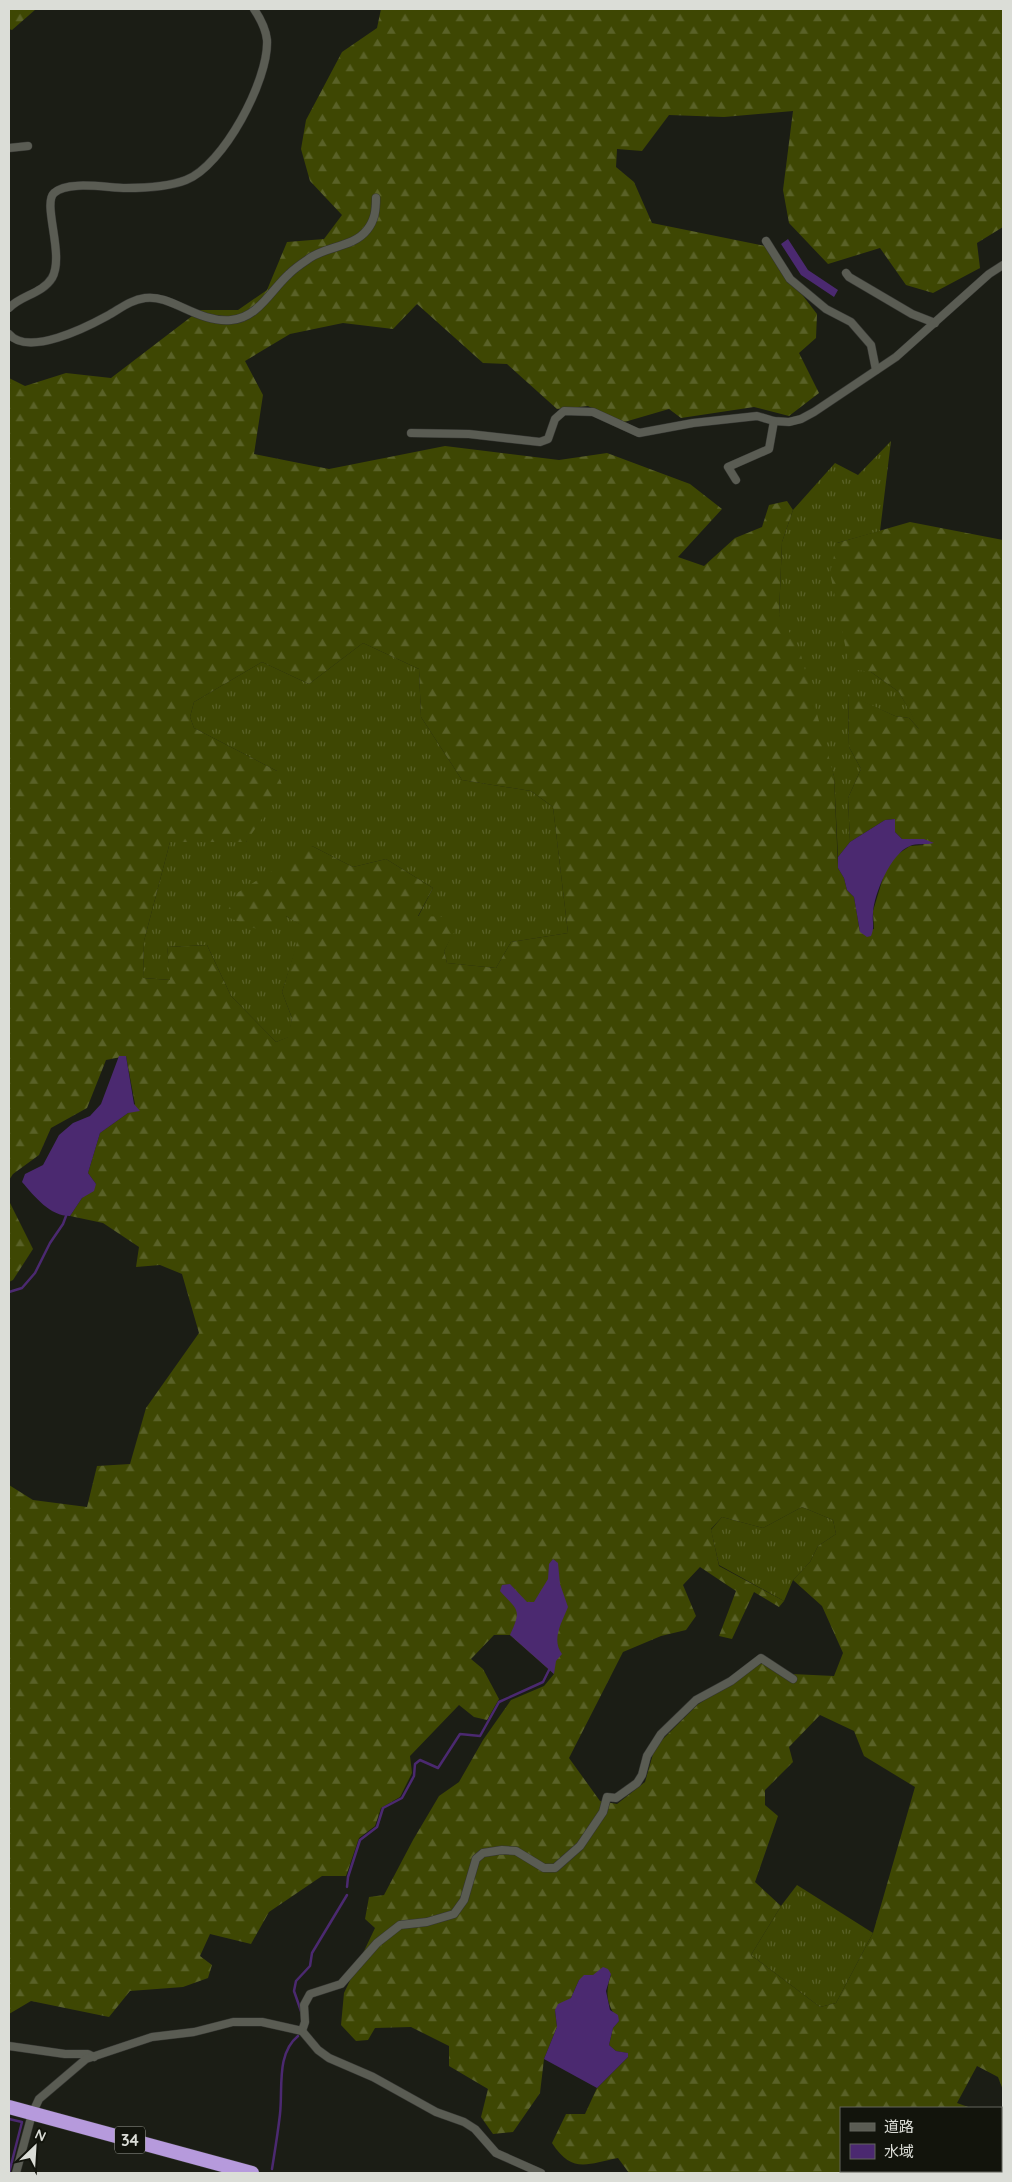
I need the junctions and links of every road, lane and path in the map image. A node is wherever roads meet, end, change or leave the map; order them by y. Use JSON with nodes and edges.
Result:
{"nodes":[{"id":1,"x":254,"y":9,"type":"edge"},
{"id":2,"x":28,"y":146,"type":"dead end"},
{"id":3,"x":9,"y":148,"type":"edge"},
{"id":4,"x":376,"y":198,"type":"dead end"},
{"id":5,"x":766,"y":241,"type":"dead end"},
{"id":6,"x":1003,"y":265,"type":"edge"},
{"id":7,"x":846,"y":273,"type":"dead end"},
{"id":8,"x":9,"y":308,"type":"edge"},
{"id":9,"x":935,"y":323,"type":"junction"},
{"id":10,"x":9,"y":334,"type":"edge"},
{"id":11,"x":876,"y":370,"type":"junction"},
{"id":12,"x":774,"y":421,"type":"junction"},
{"id":13,"x":411,"y":433,"type":"dead end"},
{"id":14,"x":736,"y":480,"type":"dead end"},
{"id":15,"x":793,"y":1679,"type":"dead end"},
{"id":16,"x":302,"y":2032,"type":"junction"},
{"id":17,"x":9,"y":2046,"type":"edge"},
{"id":18,"x":94,"y":2057,"type":"junction"},
{"id":19,"x":9,"y":2107,"type":"edge"},
{"id":20,"x":32,"y":2114,"type":"junction"},
{"id":21,"x":16,"y":2173,"type":"edge"},
{"id":22,"x":252,"y":2173,"type":"edge"},
{"id":23,"x":541,"y":2173,"type":"edge"}],
"edges":[{"from":1,"to":8,"type":"street"},
{"from":2,"to":3,"type":"street"},
{"from":4,"to":10,"type":"street"},
{"from":5,"to":11,"type":"street"},
{"from":6,"to":9,"type":"street"},
{"from":7,"to":9,"type":"street"},
{"from":9,"to":11,"type":"street"},
{"from":11,"to":12,"type":"street"},
{"from":12,"to":13,"type":"street"},
{"from":12,"to":14,"type":"street"},
{"from":15,"to":16,"type":"street"},
{"from":16,"to":18,"type":"street"},
{"from":16,"to":23,"type":"street"},
{"from":17,"to":18,"type":"street"},
{"from":18,"to":20,"type":"street"},
{"from":19,"to":20,"type":"highway","number":"34"},
{"from":20,"to":21,"type":"street"},
{"from":20,"to":22,"type":"highway","number":"34"}]}
